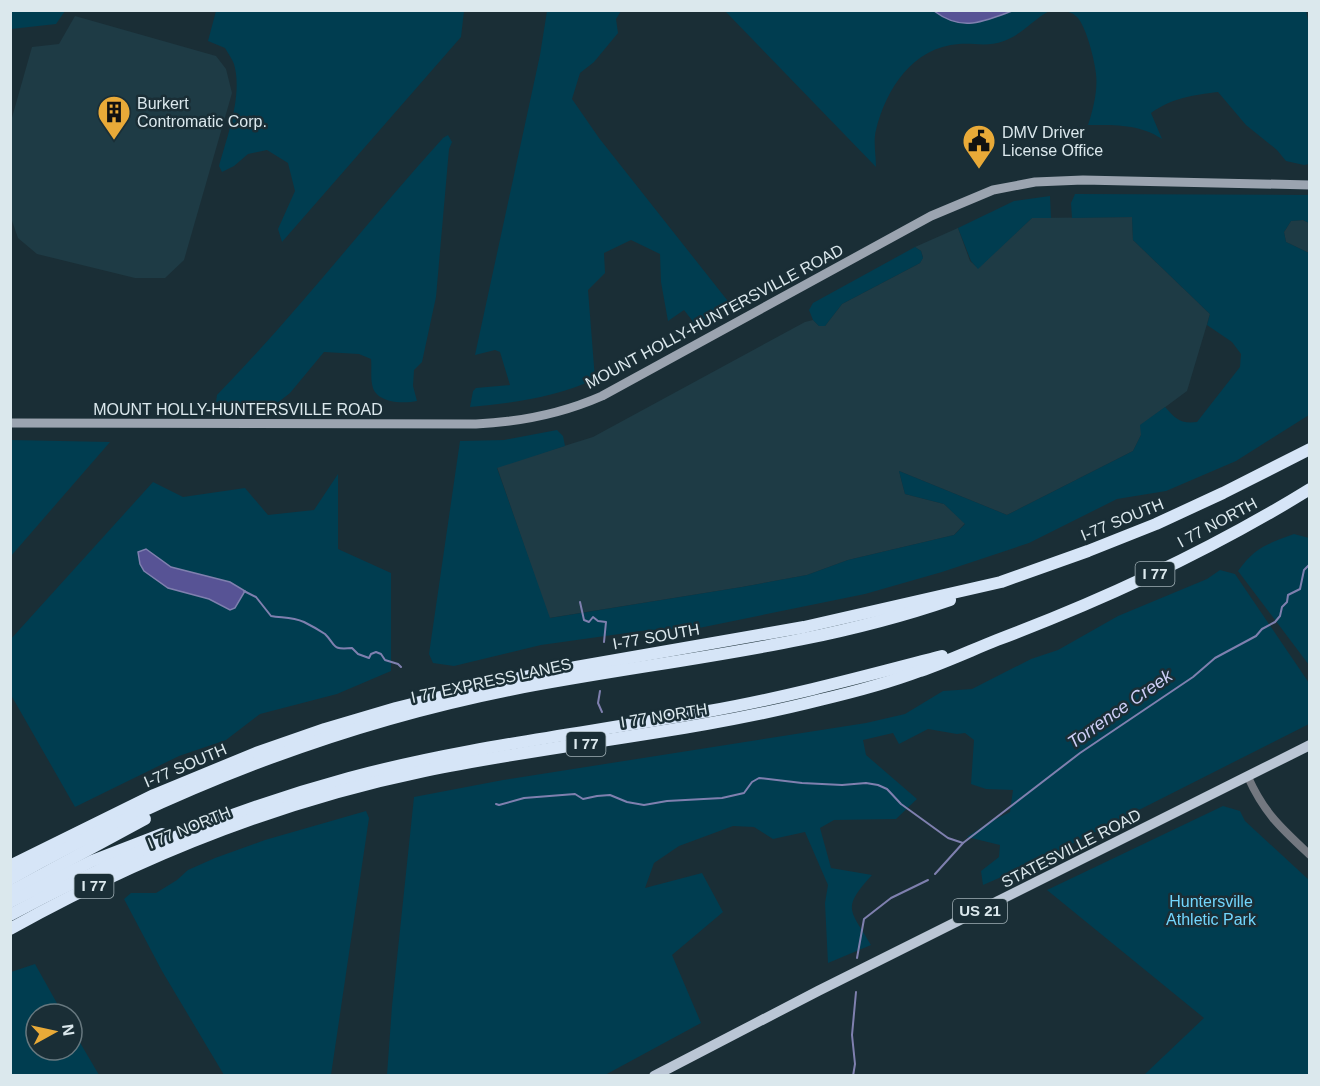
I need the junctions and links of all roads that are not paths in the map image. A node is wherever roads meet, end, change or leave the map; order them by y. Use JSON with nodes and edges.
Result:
{"nodes":[{"id":1,"x":1310,"y":185,"type":"edge"},
{"id":2,"x":10,"y":423,"type":"edge"},
{"id":3,"x":1310,"y":449,"type":"edge"},
{"id":4,"x":1310,"y":489,"type":"edge"},
{"id":5,"x":1000,"y":582,"type":"junction"},
{"id":6,"x":993,"y":642,"type":"junction"},
{"id":7,"x":1310,"y":745,"type":"edge"},
{"id":8,"x":225,"y":776,"type":"junction"},
{"id":9,"x":1248,"y":777,"type":"junction"},
{"id":10,"x":244,"y":810,"type":"junction"},
{"id":11,"x":1310,"y":855,"type":"edge"},
{"id":12,"x":10,"y":866,"type":"edge"},
{"id":13,"x":10,"y":879,"type":"edge"},
{"id":14,"x":10,"y":892,"type":"edge"},
{"id":15,"x":10,"y":902,"type":"edge"},
{"id":16,"x":10,"y":915,"type":"edge"},
{"id":17,"x":10,"y":929,"type":"edge"},
{"id":18,"x":654,"y":1076,"type":"edge"}],
"edges":[{"from":1,"to":2,"type":"main road","name":"MOUNT HOLLY-HUNTERSVILLE ROAD"},
{"from":3,"to":5,"type":"highway","name":"I-77 SOUTH"},
{"from":4,"to":6,"type":"highway","name":"I 77 NORTH","number":"I 77"},
{"from":5,"to":8,"type":"highway","name":"I 77 EXPRESS LANES"},
{"from":5,"to":12,"type":"highway","name":"I-77 SOUTH"},
{"from":6,"to":10,"type":"highway","number":"I 77"},
{"from":6,"to":17,"type":"highway","name":"I 77 NORTH","number":"I 77"},
{"from":7,"to":9,"type":"main road","name":"STATESVILLE ROAD","number":"US 21"},
{"from":8,"to":13,"type":"highway","name":"I 77 EXPRESS LANES"},
{"from":8,"to":14,"type":"highway"},
{"from":9,"to":11,"type":"street"},
{"from":9,"to":18,"type":"main road","name":"STATESVILLE ROAD","number":"US 21"},
{"from":10,"to":15,"type":"highway"},
{"from":10,"to":16,"type":"highway","number":"I 77"}]}
